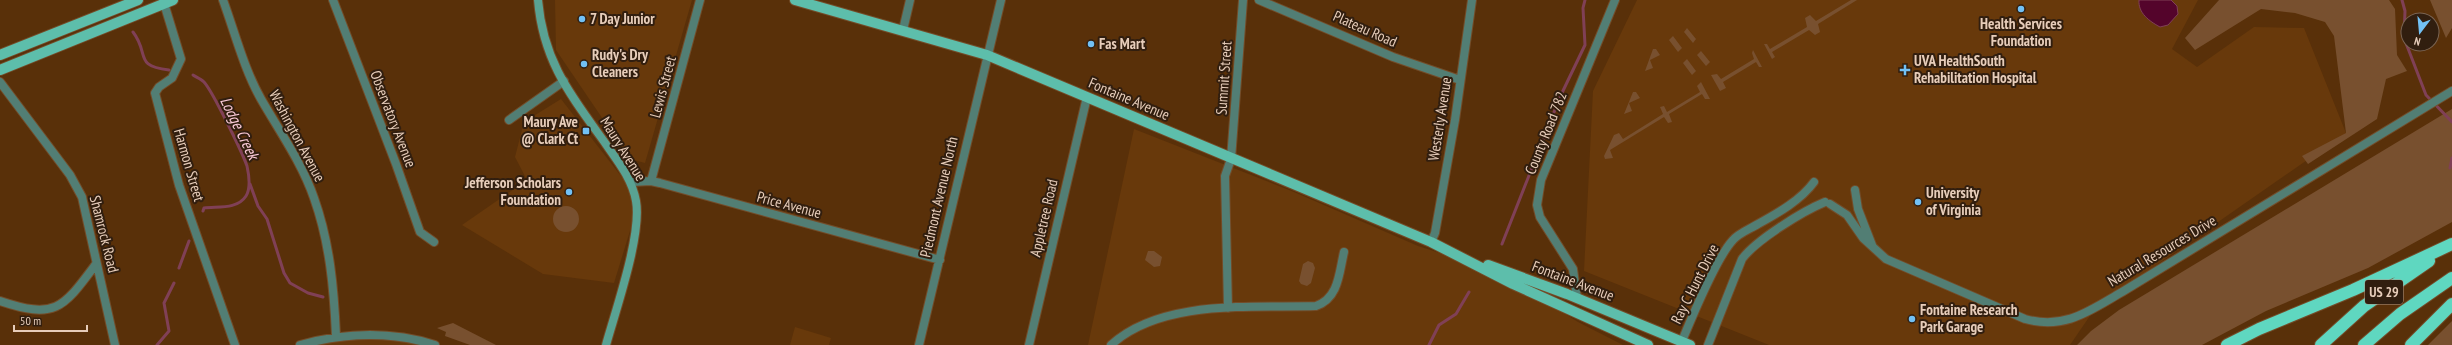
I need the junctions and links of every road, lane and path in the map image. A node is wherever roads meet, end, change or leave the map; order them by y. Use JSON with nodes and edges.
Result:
{"nodes":[{"id":1,"x":138,"y":0,"type":"edge"},
{"id":2,"x":223,"y":0,"type":"edge"},
{"id":3,"x":332,"y":0,"type":"edge"},
{"id":4,"x":538,"y":0,"type":"edge"},
{"id":5,"x":700,"y":0,"type":"edge"},
{"id":6,"x":795,"y":0,"type":"edge"},
{"id":7,"x":910,"y":0,"type":"edge"},
{"id":8,"x":1001,"y":0,"type":"edge"},
{"id":9,"x":1243,"y":0,"type":"edge"},
{"id":10,"x":1258,"y":0,"type":"edge"},
{"id":11,"x":1472,"y":0,"type":"edge"},
{"id":12,"x":1615,"y":0,"type":"edge"},
{"id":13,"x":166,"y":1,"type":"edge"},
{"id":14,"x":903,"y":30,"type":"junction"},
{"id":15,"x":0,"y":55,"type":"edge"},
{"id":16,"x":987,"y":55,"type":"junction"},
{"id":17,"x":0,"y":70,"type":"edge"},
{"id":18,"x":1460,"y":80,"type":"junction"},
{"id":19,"x":0,"y":82,"type":"edge"},
{"id":20,"x":564,"y":82,"type":"junction"},
{"id":21,"x":2449,"y":93,"type":"edge"},
{"id":22,"x":1087,"y":97,"type":"junction"},
{"id":23,"x":509,"y":120,"type":"dead end"},
{"id":24,"x":1231,"y":158,"type":"junction"},
{"id":25,"x":651,"y":181,"type":"junction"},
{"id":26,"x":631,"y":182,"type":"junction"},
{"id":27,"x":1814,"y":182,"type":"dead end"},
{"id":28,"x":1855,"y":190,"type":"dead end"},
{"id":29,"x":1828,"y":203,"type":"joint"},
{"id":30,"x":434,"y":242,"type":"dead end"},
{"id":31,"x":1431,"y":242,"type":"junction"},
{"id":32,"x":1872,"y":245,"type":"junction"},
{"id":33,"x":2452,"y":245,"type":"edge"},
{"id":34,"x":1444,"y":248,"type":"junction"},
{"id":35,"x":1344,"y":252,"type":"dead end"},
{"id":36,"x":940,"y":260,"type":"junction"},
{"id":37,"x":96,"y":264,"type":"junction"},
{"id":38,"x":2452,"y":278,"type":"edge"},
{"id":39,"x":1577,"y":298,"type":"junction"},
{"id":40,"x":0,"y":301,"type":"edge"},
{"id":41,"x":2452,"y":304,"type":"edge"},
{"id":42,"x":1228,"y":308,"type":"junction"},
{"id":43,"x":336,"y":336,"type":"junction"},
{"id":44,"x":1685,"y":344,"type":"edge"},
{"id":45,"x":115,"y":345,"type":"edge"},
{"id":46,"x":235,"y":345,"type":"edge"},
{"id":47,"x":300,"y":345,"type":"edge"},
{"id":48,"x":435,"y":345,"type":"edge"},
{"id":49,"x":606,"y":345,"type":"edge"},
{"id":50,"x":919,"y":345,"type":"edge"},
{"id":51,"x":1029,"y":345,"type":"edge"},
{"id":52,"x":1110,"y":345,"type":"edge"},
{"id":53,"x":1648,"y":345,"type":"edge"},
{"id":54,"x":1708,"y":345,"type":"edge"},
{"id":55,"x":2227,"y":345,"type":"edge"},
{"id":56,"x":2321,"y":345,"type":"edge"},
{"id":57,"x":2364,"y":345,"type":"edge"},
{"id":58,"x":2411,"y":345,"type":"edge"}],
"edges":[{"from":1,"to":15,"type":"main road"},
{"from":2,"to":43,"type":"street","name":"Washington Avenue"},
{"from":3,"to":30,"type":"street","name":"Observatory Avenue"},
{"from":4,"to":20,"type":"main road","name":"Maury Avenue"},
{"from":5,"to":25,"type":"street","name":"Lewis Street"},
{"from":6,"to":14,"type":"main road","name":"Fontaine Avenue"},
{"from":7,"to":14,"type":"street"},
{"from":8,"to":16,"type":"street","name":"Piedmont Avenue North"},
{"from":9,"to":24,"type":"street","name":"Summit Street"},
{"from":10,"to":18,"type":"street","name":"Plateau Road"},
{"from":11,"to":18,"type":"street","name":"Westerly Avenue"},
{"from":12,"to":39,"type":"street","name":"County Road 782"},
{"from":13,"to":17,"type":"main road"},
{"from":13,"to":46,"type":"street","name":"Harmon Street"},
{"from":14,"to":16,"type":"main road","name":"Fontaine Avenue"},
{"from":16,"to":22,"type":"main road","name":"Fontaine Avenue"},
{"from":16,"to":36,"type":"street","name":"Piedmont Avenue North"},
{"from":18,"to":31,"type":"street","name":"Westerly Avenue"},
{"from":19,"to":37,"type":"street","name":"Shamrock Road"},
{"from":20,"to":23,"type":"street"},
{"from":20,"to":26,"type":"main road","name":"Maury Avenue"},
{"from":21,"to":32,"type":"street","name":"Natural Resources Drive"},
{"from":22,"to":24,"type":"main road","name":"Fontaine Avenue"},
{"from":22,"to":51,"type":"street","name":"Appletree Road"},
{"from":24,"to":31,"type":"main road","name":"Fontaine Avenue"},
{"from":24,"to":42,"type":"street","name":"Summit Street"},
{"from":25,"to":26,"type":"street","name":"Price Avenue"},
{"from":25,"to":36,"type":"street","name":"Price Avenue"},
{"from":26,"to":49,"type":"main road","name":"Maury Avenue"},
{"from":27,"to":44,"type":"street","name":"Ray C Hunt Drive"},
{"from":28,"to":32,"type":"street","name":"Natural Resources Drive"},
{"from":29,"to":32,"type":"street","name":"Natural Resources Drive"},
{"from":29,"to":54,"type":"street","name":"Ray C Hunt Drive"},
{"from":31,"to":34,"type":"main road","name":"Fontaine Avenue"},
{"from":33,"to":55,"type":"highway"},
{"from":33,"to":56,"type":"highway","number":"US 29"},
{"from":34,"to":39,"type":"main road","name":"Fontaine Avenue"},
{"from":34,"to":53,"type":"main road","name":"Fontaine Avenue"},
{"from":35,"to":42,"type":"street"},
{"from":36,"to":50,"type":"street","name":"Piedmont Avenue North"},
{"from":37,"to":40,"type":"street"},
{"from":37,"to":45,"type":"street","name":"Shamrock Road"},
{"from":38,"to":57,"type":"highway","number":"US 29"},
{"from":39,"to":44,"type":"main road","name":"Fontaine Avenue"},
{"from":41,"to":58,"type":"highway"},
{"from":42,"to":52,"type":"street"},
{"from":43,"to":47,"type":"street"},
{"from":43,"to":48,"type":"street"}]}
